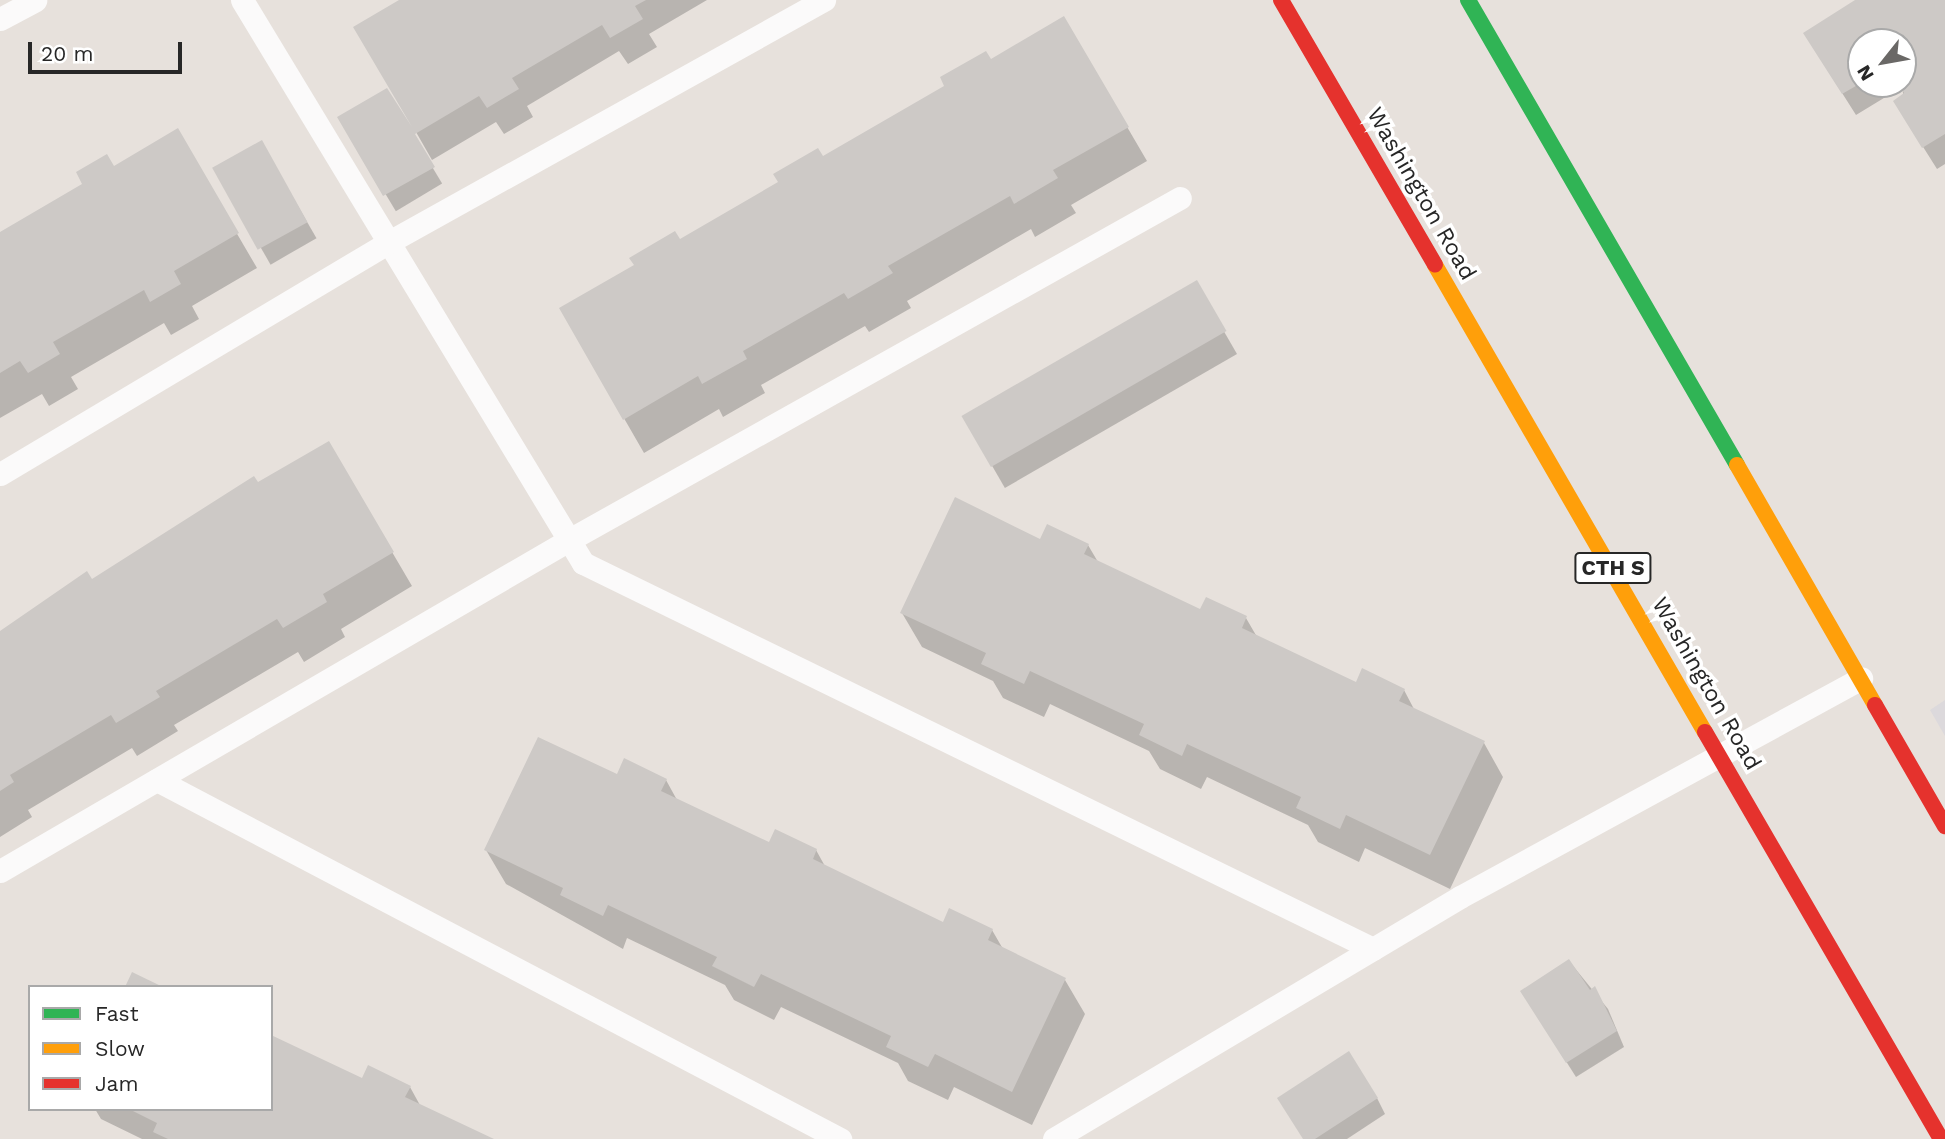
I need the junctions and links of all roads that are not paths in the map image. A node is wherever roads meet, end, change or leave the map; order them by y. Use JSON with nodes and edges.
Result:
{"nodes":[{"id":1,"x":35,"y":0,"type":"edge"},
{"id":2,"x":242,"y":0,"type":"edge"},
{"id":3,"x":824,"y":0,"type":"edge"},
{"id":4,"x":1281,"y":0,"type":"edge"},
{"id":5,"x":1468,"y":0,"type":"edge"},
{"id":6,"x":0,"y":19,"type":"edge"},
{"id":7,"x":1180,"y":198,"type":"dead end"},
{"id":8,"x":389,"y":242,"type":"junction"},
{"id":9,"x":0,"y":474,"type":"edge"},
{"id":10,"x":569,"y":540,"type":"junction"},
{"id":11,"x":1861,"y":678,"type":"junction"},
{"id":12,"x":1721,"y":754,"type":"junction"},
{"id":13,"x":157,"y":780,"type":"junction"},
{"id":14,"x":1945,"y":826,"type":"edge"},
{"id":15,"x":0,"y":871,"type":"edge"},
{"id":16,"x":1373,"y":949,"type":"junction"},
{"id":17,"x":839,"y":1139,"type":"edge"},
{"id":18,"x":1054,"y":1139,"type":"edge"},
{"id":19,"x":1941,"y":1139,"type":"edge"}],
"edges":[{"from":1,"to":6,"type":"lane"},
{"from":2,"to":8,"type":"lane"},
{"from":3,"to":8,"type":"lane"},
{"from":4,"to":12,"type":"main road","name":"Washington Road","number":"CTH S"},
{"from":5,"to":11,"type":"main road"},
{"from":7,"to":10,"type":"lane"},
{"from":8,"to":9,"type":"lane"},
{"from":8,"to":10,"type":"lane"},
{"from":10,"to":13,"type":"lane"},
{"from":10,"to":16,"type":"lane"},
{"from":11,"to":12,"type":"lane"},
{"from":11,"to":14,"type":"main road"},
{"from":12,"to":16,"type":"lane"},
{"from":12,"to":19,"type":"main road","name":"Washington Road","number":"CTH S"},
{"from":13,"to":15,"type":"lane"},
{"from":13,"to":17,"type":"lane"},
{"from":16,"to":18,"type":"lane"}]}
